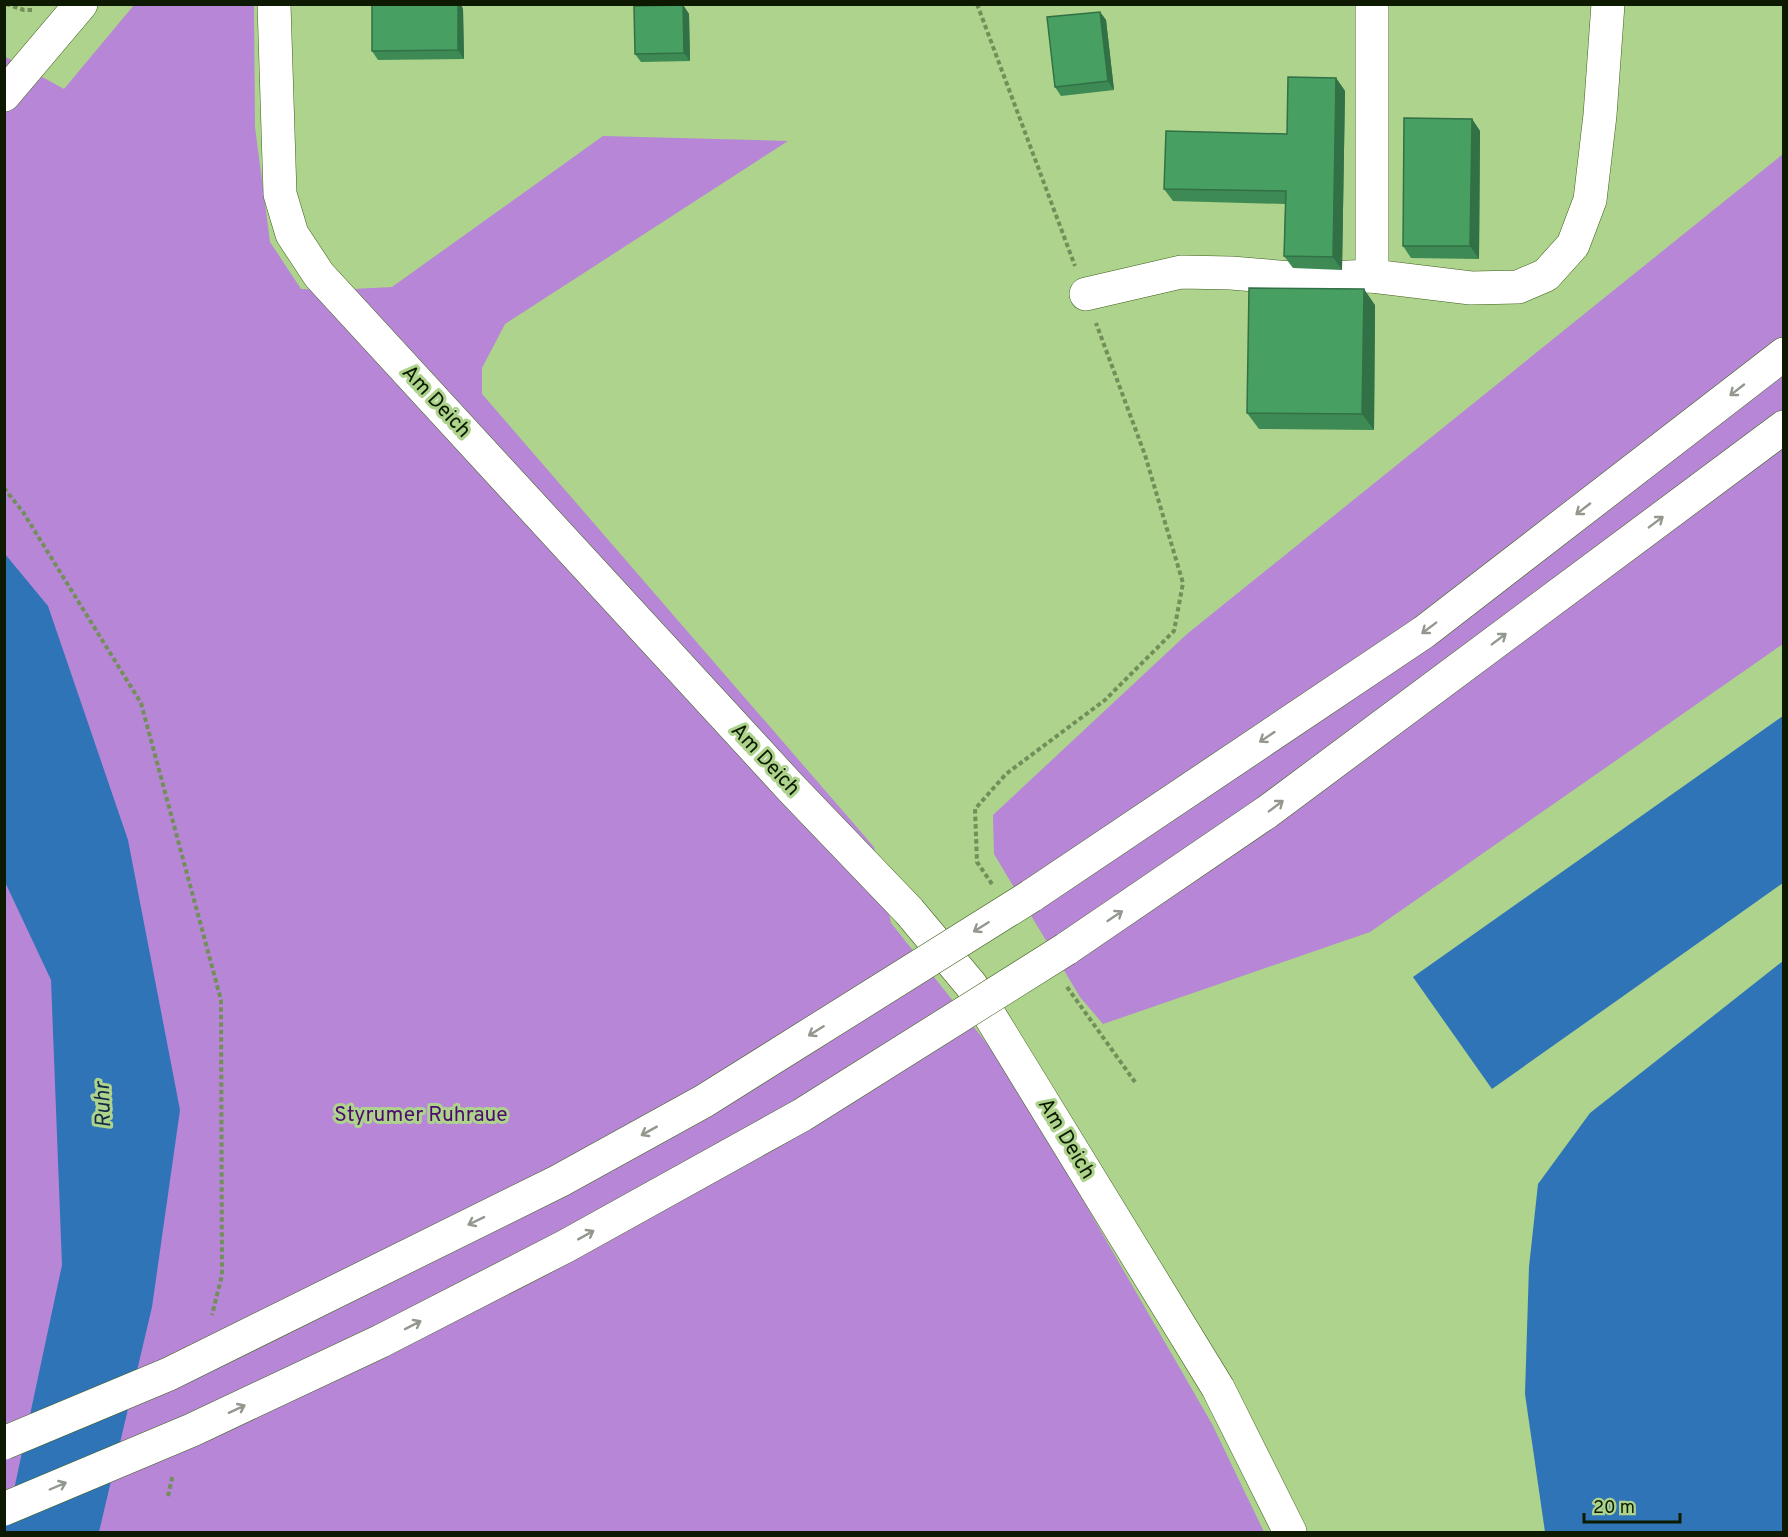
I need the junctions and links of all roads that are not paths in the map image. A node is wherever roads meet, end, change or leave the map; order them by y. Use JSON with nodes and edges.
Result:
{"nodes":[{"id":1,"x":81,"y":4,"type":"edge"},
{"id":2,"x":274,"y":4,"type":"edge"},
{"id":3,"x":1372,"y":4,"type":"edge"},
{"id":4,"x":1608,"y":4,"type":"edge"},
{"id":5,"x":4,"y":95,"type":"edge"},
{"id":6,"x":1371,"y":276,"type":"junction"},
{"id":7,"x":1086,"y":294,"type":"road end"},
{"id":8,"x":1784,"y":354,"type":"edge"},
{"id":9,"x":1784,"y":427,"type":"edge"},
{"id":10,"x":4,"y":1443,"type":"edge"},
{"id":11,"x":4,"y":1509,"type":"edge"},
{"id":12,"x":1290,"y":1533,"type":"edge"}],
"edges":[{"from":1,"to":5,"type":"main road"},
{"from":2,"to":12,"type":"main road","name":"Am Deich"},
{"from":3,"to":6,"type":"main road"},
{"from":4,"to":6,"type":"main road"},
{"from":6,"to":7,"type":"main road"},
{"from":8,"to":10,"type":"main road","one_way":true,"bridge":true},
{"from":11,"to":9,"type":"main road","one_way":true,"bridge":true}]}
